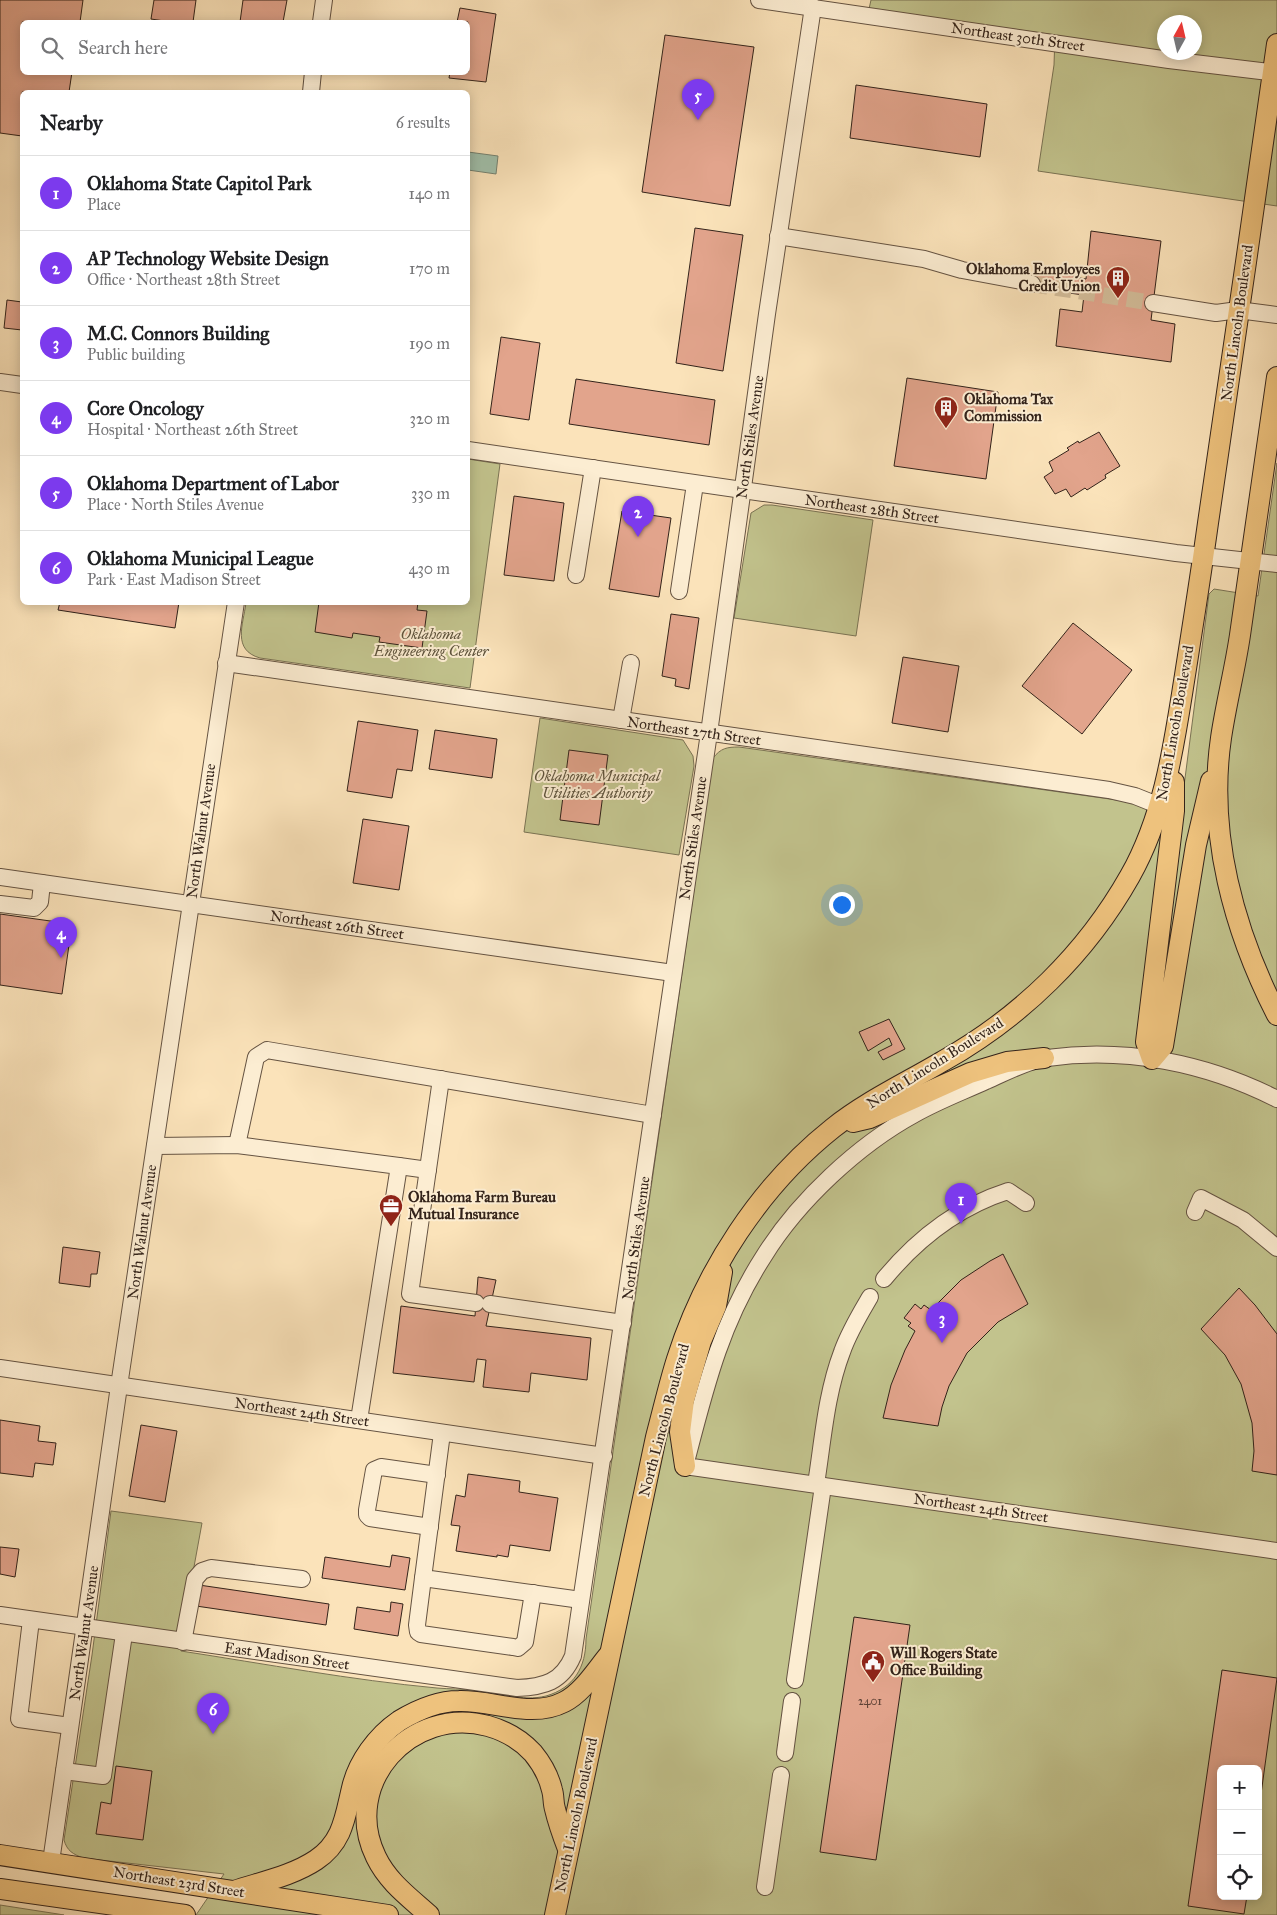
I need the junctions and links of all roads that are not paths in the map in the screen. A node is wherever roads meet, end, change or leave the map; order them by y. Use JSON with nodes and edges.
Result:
{"nodes":[{"id":1,"x":324,"y":0,"type":"edge"},
{"id":2,"x":759,"y":0,"type":"edge"},
{"id":3,"x":813,"y":7,"type":"junction"},
{"id":4,"x":321,"y":20,"type":"edge"},
{"id":5,"x":1277,"y":44,"type":"edge"},
{"id":6,"x":1275,"y":73,"type":"edge"},
{"id":7,"x":314,"y":75,"type":"edge"},
{"id":8,"x":311,"y":90,"type":"edge"},
{"id":9,"x":778,"y":236,"type":"junction"},
{"id":10,"x":1032,"y":284,"type":"tunnel mouth"},
{"id":11,"x":1153,"y":303,"type":"tunnel mouth"},
{"id":12,"x":1238,"y":310,"type":"junction"},
{"id":13,"x":1277,"y":314,"type":"edge"},
{"id":14,"x":1277,"y":377,"type":"edge"},
{"id":15,"x":0,"y":382,"type":"edge"},
{"id":16,"x":20,"y":385,"type":"edge"},
{"id":17,"x":470,"y":450,"type":"edge"},
{"id":18,"x":593,"y":468,"type":"junction"},
{"id":19,"x":694,"y":484,"type":"junction"},
{"id":20,"x":743,"y":491,"type":"junction"},
{"id":21,"x":1203,"y":556,"type":"junction"},
{"id":22,"x":1250,"y":561,"type":"junction"},
{"id":23,"x":1277,"y":564,"type":"edge"},
{"id":24,"x":576,"y":575,"type":"dead end"},
{"id":25,"x":679,"y":591,"type":"dead end"},
{"id":26,"x":236,"y":605,"type":"edge"},
{"id":27,"x":226,"y":663,"type":"junction"},
{"id":28,"x":631,"y":663,"type":"dead end"},
{"id":29,"x":621,"y":720,"type":"junction"},
{"id":30,"x":709,"y":733,"type":"junction"},
{"id":31,"x":1220,"y":739,"type":"junction"},
{"id":32,"x":1173,"y":750,"type":"junction"},
{"id":33,"x":1160,"y":806,"type":"junction"},
{"id":34,"x":0,"y":877,"type":"edge"},
{"id":35,"x":42,"y":883,"type":"junction"},
{"id":36,"x":0,"y":904,"type":"edge"},
{"id":37,"x":190,"y":904,"type":"junction"},
{"id":38,"x":673,"y":973,"type":"junction"},
{"id":39,"x":1277,"y":1015,"type":"edge"},
{"id":40,"x":1044,"y":1058,"type":"junction"},
{"id":41,"x":1152,"y":1059,"type":"junction"},
{"id":42,"x":440,"y":1079,"type":"junction"},
{"id":43,"x":1277,"y":1099,"type":"edge"},
{"id":44,"x":653,"y":1115,"type":"junction"},
{"id":45,"x":834,"y":1128,"type":"junction"},
{"id":46,"x":237,"y":1145,"type":"junction"},
{"id":47,"x":155,"y":1146,"type":"junction"},
{"id":48,"x":399,"y":1166,"type":"junction"},
{"id":49,"x":428,"y":1170,"type":"junction"},
{"id":50,"x":1026,"y":1203,"type":"dead end"},
{"id":51,"x":1194,"y":1212,"type":"dead end"},
{"id":52,"x":1277,"y":1248,"type":"edge"},
{"id":53,"x":725,"y":1253,"type":"junction"},
{"id":54,"x":884,"y":1278,"type":"dead end"},
{"id":55,"x":870,"y":1297,"type":"dead end"},
{"id":56,"x":623,"y":1323,"type":"junction"},
{"id":57,"x":0,"y":1368,"type":"edge"},
{"id":58,"x":119,"y":1386,"type":"junction"},
{"id":59,"x":359,"y":1420,"type":"junction"},
{"id":60,"x":442,"y":1433,"type":"junction"},
{"id":61,"x":604,"y":1456,"type":"junction"},
{"id":62,"x":685,"y":1466,"type":"junction"},
{"id":63,"x":437,"y":1475,"type":"junction"},
{"id":64,"x":820,"y":1485,"type":"junction"},
{"id":65,"x":430,"y":1527,"type":"junction"},
{"id":66,"x":1277,"y":1551,"type":"edge"},
{"id":67,"x":423,"y":1578,"type":"junction"},
{"id":68,"x":302,"y":1579,"type":"dead end"},
{"id":69,"x":533,"y":1593,"type":"junction"},
{"id":70,"x":581,"y":1600,"type":"junction"},
{"id":71,"x":0,"y":1616,"type":"edge"},
{"id":72,"x":31,"y":1620,"type":"junction"},
{"id":73,"x":84,"y":1628,"type":"junction"},
{"id":74,"x":124,"y":1634,"type":"junction"},
{"id":75,"x":183,"y":1642,"type":"junction"},
{"id":76,"x":611,"y":1652,"type":"junction"},
{"id":77,"x":569,"y":1667,"type":"joint"},
{"id":78,"x":795,"y":1680,"type":"dead end"},
{"id":79,"x":792,"y":1701,"type":"dead end"},
{"id":80,"x":70,"y":1726,"type":"junction"},
{"id":81,"x":785,"y":1753,"type":"dead end"},
{"id":82,"x":64,"y":1771,"type":"junction"},
{"id":83,"x":782,"y":1774,"type":"dead end"},
{"id":84,"x":568,"y":1851,"type":"junction"},
{"id":85,"x":0,"y":1854,"type":"edge"},
{"id":86,"x":51,"y":1862,"type":"junction"},
{"id":87,"x":765,"y":1887,"type":"dead end"},
{"id":88,"x":0,"y":1889,"type":"edge"},
{"id":89,"x":234,"y":1891,"type":"junction"},
{"id":90,"x":556,"y":1914,"type":"edge"},
{"id":91,"x":185,"y":1915,"type":"edge"},
{"id":92,"x":388,"y":1915,"type":"edge"},
{"id":93,"x":430,"y":1915,"type":"edge"}],
"edges":[{"from":1,"to":4,"type":"street"},
{"from":2,"to":3,"type":"street","name":"Northeast 30th Street"},
{"from":3,"to":6,"type":"street","name":"Northeast 30th Street"},
{"from":3,"to":9,"type":"street","name":"North Stiles Avenue"},
{"from":5,"to":6,"type":"main road","name":"North Lincoln Boulevard"},
{"from":6,"to":12,"type":"main road","name":"North Lincoln Boulevard"},
{"from":7,"to":8,"type":"street"},
{"from":9,"to":10,"type":"street"},
{"from":9,"to":20,"type":"street","name":"North Stiles Avenue"},
{"from":11,"to":12,"type":"street"},
{"from":12,"to":13,"type":"street"},
{"from":12,"to":21,"type":"main road","name":"North Lincoln Boulevard"},
{"from":14,"to":22,"type":"main road"},
{"from":15,"to":16,"type":"street"},
{"from":17,"to":18,"type":"street","name":"Northeast 28th Street"},
{"from":18,"to":19,"type":"street","name":"Northeast 28th Street"},
{"from":18,"to":24,"type":"street"},
{"from":19,"to":20,"type":"street","name":"Northeast 28th Street"},
{"from":19,"to":25,"type":"street"},
{"from":20,"to":21,"type":"street","name":"Northeast 28th Street"},
{"from":20,"to":30,"type":"street","name":"North Stiles Avenue"},
{"from":21,"to":22,"type":"street","name":"Northeast 28th Street"},
{"from":21,"to":32,"type":"main road","name":"North Lincoln Boulevard"},
{"from":22,"to":23,"type":"street","name":"Northeast 28th Street"},
{"from":22,"to":31,"type":"main road"},
{"from":26,"to":27,"type":"street","name":"North Walnut Avenue"},
{"from":27,"to":29,"type":"street","name":"Northeast 27th Street"},
{"from":27,"to":37,"type":"street","name":"North Walnut Avenue"},
{"from":28,"to":29,"type":"street"},
{"from":29,"to":30,"type":"street","name":"Northeast 27th Street"},
{"from":30,"to":33,"type":"street","name":"Northeast 27th Street"},
{"from":30,"to":38,"type":"street","name":"North Stiles Avenue"},
{"from":31,"to":39,"type":"main road"},
{"from":31,"to":41,"type":"main road"},
{"from":32,"to":33,"type":"main road","name":"North Lincoln Boulevard"},
{"from":32,"to":41,"type":"main road"},
{"from":33,"to":45,"type":"main road","name":"North Lincoln Boulevard"},
{"from":34,"to":35,"type":"street","name":"Northeast 26th Street"},
{"from":35,"to":36,"type":"street"},
{"from":35,"to":37,"type":"street","name":"Northeast 26th Street"},
{"from":37,"to":38,"type":"street","name":"Northeast 26th Street"},
{"from":37,"to":47,"type":"street","name":"North Walnut Avenue"},
{"from":38,"to":44,"type":"street","name":"North Stiles Avenue"},
{"from":40,"to":41,"type":"street"},
{"from":40,"to":45,"type":"main road"},
{"from":40,"to":62,"type":"street"},
{"from":41,"to":43,"type":"street"},
{"from":42,"to":44,"type":"street"},
{"from":42,"to":46,"type":"street"},
{"from":42,"to":49,"type":"street"},
{"from":44,"to":56,"type":"street","name":"North Stiles Avenue"},
{"from":45,"to":53,"type":"main road","name":"North Lincoln Boulevard"},
{"from":46,"to":47,"type":"street"},
{"from":46,"to":48,"type":"street"},
{"from":47,"to":58,"type":"street","name":"North Walnut Avenue"},
{"from":48,"to":49,"type":"street"},
{"from":48,"to":59,"type":"street"},
{"from":49,"to":56,"type":"street"},
{"from":50,"to":54,"type":"street"},
{"from":51,"to":52,"type":"street"},
{"from":53,"to":62,"type":"main road"},
{"from":53,"to":76,"type":"main road","name":"North Lincoln Boulevard"},
{"from":55,"to":64,"type":"street"},
{"from":56,"to":61,"type":"street","name":"North Stiles Avenue"},
{"from":57,"to":58,"type":"street","name":"Northeast 24th Street"},
{"from":58,"to":59,"type":"street","name":"Northeast 24th Street"},
{"from":58,"to":73,"type":"street","name":"North Walnut Avenue"},
{"from":59,"to":60,"type":"street","name":"Northeast 24th Street"},
{"from":60,"to":61,"type":"street","name":"Northeast 24th Street"},
{"from":60,"to":63,"type":"street"},
{"from":61,"to":70,"type":"street","name":"North Stiles Avenue"},
{"from":62,"to":64,"type":"street","name":"Northeast 24th Street"},
{"from":63,"to":65,"type":"street"},
{"from":63,"to":65,"type":"street"},
{"from":64,"to":66,"type":"street","name":"Northeast 24th Street"},
{"from":64,"to":78,"type":"street"},
{"from":65,"to":67,"type":"street"},
{"from":67,"to":69,"type":"street"},
{"from":67,"to":69,"type":"street"},
{"from":68,"to":75,"type":"street"},
{"from":69,"to":70,"type":"street"},
{"from":70,"to":77,"type":"street","name":"North Stiles Avenue"},
{"from":71,"to":72,"type":"street","name":"East Madison Street"},
{"from":72,"to":73,"type":"street","name":"East Madison Street"},
{"from":72,"to":80,"type":"street"},
{"from":73,"to":74,"type":"street","name":"East Madison Street"},
{"from":73,"to":80,"type":"street","name":"North Walnut Avenue"},
{"from":74,"to":75,"type":"street","name":"East Madison Street"},
{"from":74,"to":82,"type":"street"},
{"from":75,"to":77,"type":"street","name":"East Madison Street"},
{"from":76,"to":84,"type":"main road","name":"North Lincoln Boulevard"},
{"from":76,"to":89,"type":"main road"},
{"from":79,"to":81,"type":"street"},
{"from":80,"to":82,"type":"street","name":"North Walnut Avenue"},
{"from":82,"to":86,"type":"street","name":"North Walnut Avenue"},
{"from":83,"to":87,"type":"street"},
{"from":84,"to":90,"type":"main road","name":"North Lincoln Boulevard"},
{"from":84,"to":93,"type":"main road"},
{"from":85,"to":86,"type":"main road","name":"Northeast 23rd Street"},
{"from":86,"to":89,"type":"main road","name":"Northeast 23rd Street"},
{"from":88,"to":91,"type":"main road"},
{"from":89,"to":92,"type":"main road","name":"Northeast 23rd Street"}]}
